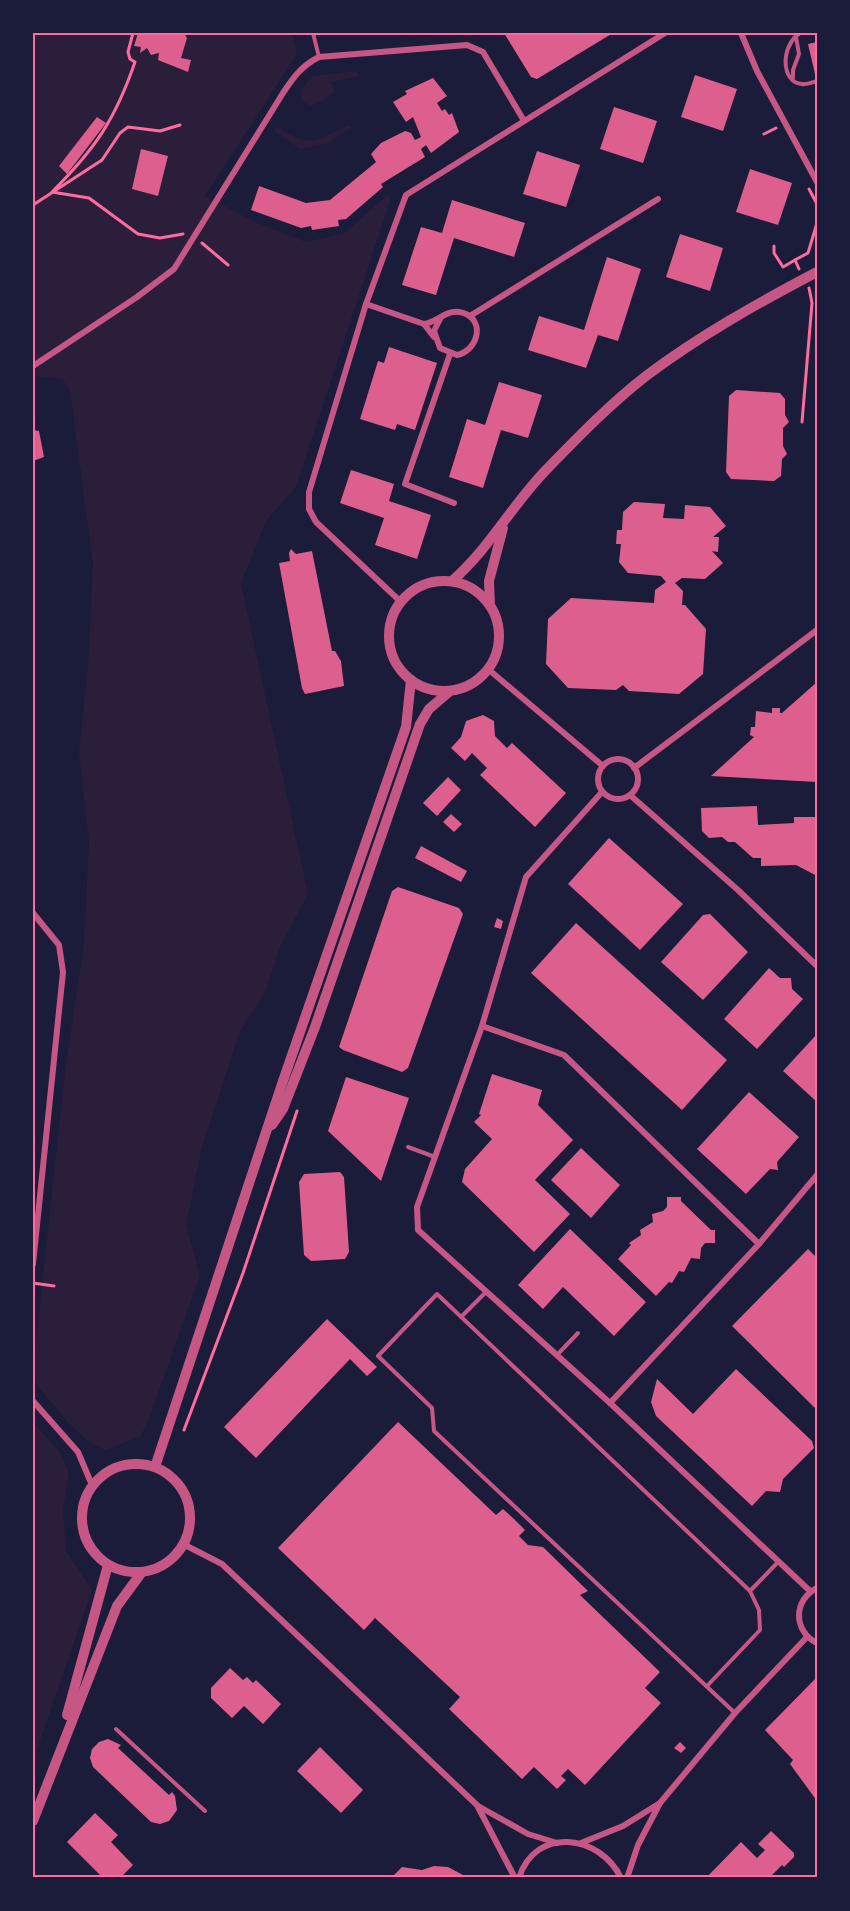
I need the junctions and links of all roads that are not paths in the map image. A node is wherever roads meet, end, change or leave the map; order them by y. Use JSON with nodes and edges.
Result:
{"nodes":[{"id":1,"x":313,"y":33,"type":"edge"},
{"id":2,"x":664,"y":33,"type":"edge"},
{"id":3,"x":741,"y":33,"type":"edge"},
{"id":4,"x":798,"y":34,"type":"edge"},
{"id":5,"x":319,"y":57,"type":"junction"},
{"id":6,"x":793,"y":78,"type":"junction"},
{"id":7,"x":817,"y":81,"type":"edge"},
{"id":8,"x":523,"y":119,"type":"junction"},
{"id":9,"x":817,"y":182,"type":"edge"},
{"id":10,"x":658,"y":199,"type":"dead end"},
{"id":11,"x":817,"y":272,"type":"edge"},
{"id":12,"x":366,"y":304,"type":"junction"},
{"id":13,"x":470,"y":316,"type":"junction"},
{"id":14,"x":440,"y":319,"type":"junction"},
{"id":15,"x":424,"y":324,"type":"junction"},
{"id":16,"x":435,"y":337,"type":"junction"},
{"id":17,"x":450,"y":354,"type":"junction"},
{"id":18,"x":33,"y":366,"type":"edge"},
{"id":19,"x":454,"y":503,"type":"dead end"},
{"id":20,"x":505,"y":522,"type":"junction"},
{"id":21,"x":452,"y":581,"type":"junction"},
{"id":22,"x":401,"y":602,"type":"junction"},
{"id":23,"x":490,"y":604,"type":"junction"},
{"id":24,"x":817,"y":630,"type":"edge"},
{"id":25,"x":488,"y":669,"type":"junction"},
{"id":26,"x":411,"y":680,"type":"junction"},
{"id":27,"x":450,"y":691,"type":"junction"},
{"id":28,"x":603,"y":766,"type":"junction"},
{"id":29,"x":634,"y":768,"type":"junction"},
{"id":30,"x":602,"y":792,"type":"junction"},
{"id":31,"x":630,"y":795,"type":"junction"},
{"id":32,"x":33,"y":913,"type":"edge"},
{"id":33,"x":817,"y":966,"type":"edge"},
{"id":34,"x":482,"y":1026,"type":"junction"},
{"id":35,"x":265,"y":1135,"type":"junction"},
{"id":36,"x":408,"y":1147,"type":"dead end"},
{"id":37,"x":435,"y":1157,"type":"junction"},
{"id":38,"x":817,"y":1175,"type":"edge"},
{"id":39,"x":759,"y":1244,"type":"junction"},
{"id":40,"x":33,"y":1264,"type":"edge"},
{"id":41,"x":487,"y":1292,"type":"junction"},
{"id":42,"x":461,"y":1317,"type":"junction"},
{"id":43,"x":578,"y":1334,"type":"dead end"},
{"id":44,"x":557,"y":1356,"type":"junction"},
{"id":45,"x":33,"y":1401,"type":"edge"},
{"id":46,"x":610,"y":1403,"type":"junction"},
{"id":47,"x":155,"y":1467,"type":"junction"},
{"id":48,"x":92,"y":1485,"type":"junction"},
{"id":49,"x":183,"y":1544,"type":"junction"},
{"id":50,"x":779,"y":1561,"type":"junction"},
{"id":51,"x":108,"y":1565,"type":"junction"},
{"id":52,"x":142,"y":1572,"type":"junction"},
{"id":53,"x":814,"y":1589,"type":"edge"},
{"id":54,"x":750,"y":1591,"type":"junction"},
{"id":55,"x":807,"y":1637,"type":"junction"},
{"id":56,"x":817,"y":1643,"type":"edge"},
{"id":57,"x":707,"y":1686,"type":"junction"},
{"id":58,"x":735,"y":1713,"type":"junction"},
{"id":59,"x":116,"y":1729,"type":"dead end"},
{"id":60,"x":53,"y":1764,"type":"junction"},
{"id":61,"x":660,"y":1803,"type":"junction"},
{"id":62,"x":478,"y":1806,"type":"junction"},
{"id":63,"x":205,"y":1811,"type":"dead end"},
{"id":64,"x":33,"y":1821,"type":"edge"},
{"id":65,"x":557,"y":1843,"type":"junction"},
{"id":66,"x":581,"y":1843,"type":"junction"},
{"id":67,"x":517,"y":1878,"type":"edge"},
{"id":68,"x":621,"y":1878,"type":"edge"},
{"id":69,"x":627,"y":1878,"type":"edge"}],
"edges":[{"from":1,"to":5,"type":"lane"},
{"from":2,"to":8,"type":"street"},
{"from":3,"to":9,"type":"street"},
{"from":4,"to":6,"type":"lane"},
{"from":4,"to":6,"type":"lane"},
{"from":5,"to":8,"type":"street"},
{"from":5,"to":18,"type":"street"},
{"from":6,"to":7,"type":"lane"},
{"from":8,"to":12,"type":"street"},
{"from":10,"to":13,"type":"street"},
{"from":11,"to":20,"type":"street"},
{"from":12,"to":15,"type":"street"},
{"from":12,"to":22,"type":"street"},
{"from":13,"to":14,"type":"street"},
{"from":13,"to":17,"type":"street"},
{"from":14,"to":15,"type":"street"},
{"from":14,"to":16,"type":"street"},
{"from":15,"to":16,"type":"street"},
{"from":16,"to":17,"type":"street"},
{"from":17,"to":19,"type":"street"},
{"from":20,"to":21,"type":"street"},
{"from":20,"to":23,"type":"street"},
{"from":21,"to":22,"type":"street"},
{"from":21,"to":23,"type":"street"},
{"from":22,"to":26,"type":"street"},
{"from":23,"to":25,"type":"street"},
{"from":24,"to":29,"type":"street"},
{"from":25,"to":27,"type":"street"},
{"from":25,"to":28,"type":"street"},
{"from":26,"to":27,"type":"street"},
{"from":26,"to":35,"type":"street"},
{"from":27,"to":35,"type":"street"},
{"from":28,"to":29,"type":"street"},
{"from":28,"to":30,"type":"street"},
{"from":29,"to":31,"type":"street"},
{"from":30,"to":31,"type":"street"},
{"from":30,"to":34,"type":"street"},
{"from":31,"to":33,"type":"street"},
{"from":32,"to":40,"type":"street"},
{"from":34,"to":37,"type":"street"},
{"from":34,"to":39,"type":"street"},
{"from":35,"to":47,"type":"street"},
{"from":36,"to":37,"type":"lane"},
{"from":37,"to":41,"type":"street"},
{"from":38,"to":39,"type":"street"},
{"from":39,"to":46,"type":"street"},
{"from":41,"to":42,"type":"lane"},
{"from":41,"to":44,"type":"street"},
{"from":42,"to":54,"type":"lane"},
{"from":42,"to":57,"type":"lane"},
{"from":43,"to":44,"type":"lane"},
{"from":44,"to":46,"type":"street"},
{"from":45,"to":48,"type":"street"},
{"from":46,"to":50,"type":"street"},
{"from":47,"to":48,"type":"street"},
{"from":47,"to":49,"type":"street"},
{"from":48,"to":51,"type":"street"},
{"from":49,"to":52,"type":"street"},
{"from":49,"to":62,"type":"street"},
{"from":50,"to":53,"type":"street"},
{"from":50,"to":54,"type":"lane"},
{"from":51,"to":52,"type":"street"},
{"from":51,"to":60,"type":"street"},
{"from":52,"to":60,"type":"street"},
{"from":53,"to":55,"type":"street"},
{"from":54,"to":57,"type":"lane"},
{"from":55,"to":56,"type":"street"},
{"from":55,"to":58,"type":"street"},
{"from":57,"to":58,"type":"lane"},
{"from":58,"to":61,"type":"street"},
{"from":59,"to":63,"type":"lane"},
{"from":60,"to":64,"type":"street"},
{"from":61,"to":66,"type":"street"},
{"from":61,"to":69,"type":"street"},
{"from":62,"to":65,"type":"street"},
{"from":62,"to":67,"type":"street"},
{"from":65,"to":66,"type":"street"},
{"from":65,"to":67,"type":"street"},
{"from":66,"to":68,"type":"street"}]}
